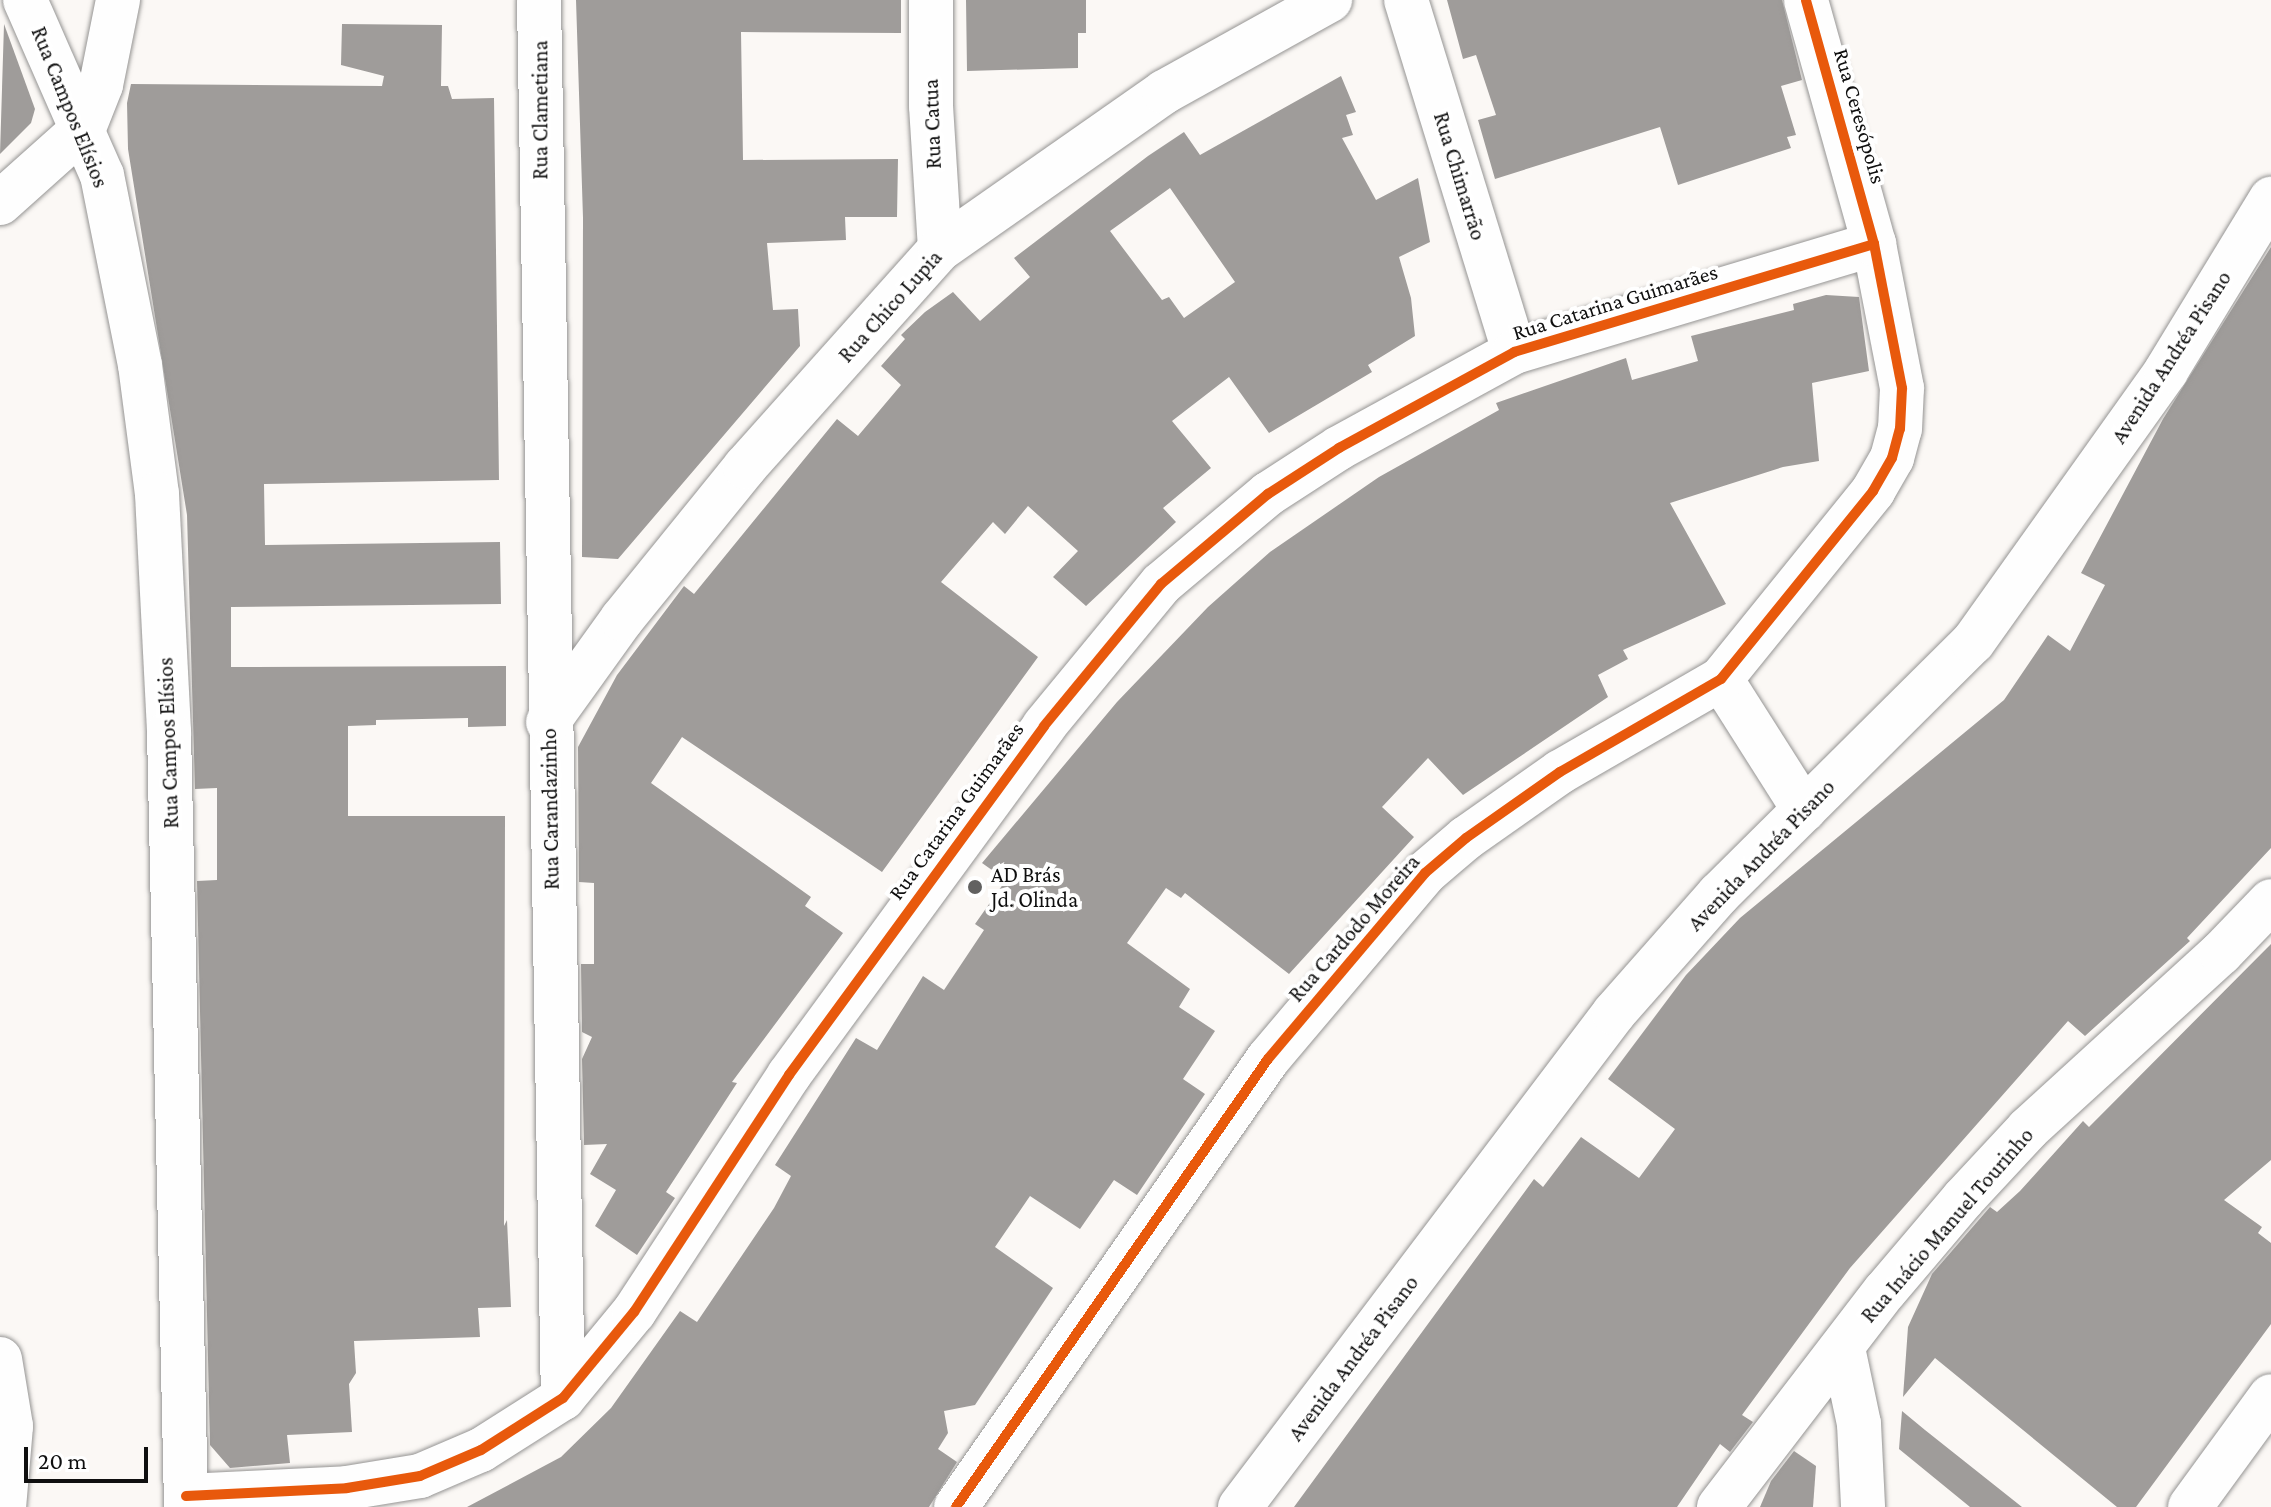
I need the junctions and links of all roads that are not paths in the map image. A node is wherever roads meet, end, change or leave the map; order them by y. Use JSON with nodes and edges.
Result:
{"nodes":[{"id":1,"x":25,"y":0,"type":"edge"},
{"id":2,"x":118,"y":0,"type":"edge"},
{"id":3,"x":539,"y":0,"type":"edge"},
{"id":4,"x":931,"y":0,"type":"edge"},
{"id":5,"x":1330,"y":0,"type":"edge"},
{"id":6,"x":1406,"y":0,"type":"edge"},
{"id":7,"x":1806,"y":0,"type":"edge"},
{"id":8,"x":84,"y":128,"type":"junction"},
{"id":9,"x":2271,"y":199,"type":"edge"},
{"id":10,"x":0,"y":203,"type":"edge"},
{"id":11,"x":541,"y":221,"type":"joint"},
{"id":12,"x":1874,"y":244,"type":"junction"},
{"id":13,"x":940,"y":249,"type":"junction"},
{"id":14,"x":1514,"y":352,"type":"junction"},
{"id":15,"x":1721,"y":679,"type":"junction"},
{"id":16,"x":548,"y":722,"type":"junction"},
{"id":17,"x":1804,"y":810,"type":"junction"},
{"id":18,"x":2271,"y":901,"type":"edge"},
{"id":19,"x":1843,"y":1348,"type":"junction"},
{"id":20,"x":0,"y":1359,"type":"edge"},
{"id":21,"x":2271,"y":1396,"type":"edge"},
{"id":22,"x":563,"y":1398,"type":"junction"},
{"id":23,"x":186,"y":1502,"type":"edge"},
{"id":24,"x":4,"y":1507,"type":"edge"},
{"id":25,"x":956,"y":1507,"type":"edge"},
{"id":26,"x":1240,"y":1507,"type":"edge"},
{"id":27,"x":1719,"y":1507,"type":"edge"},
{"id":28,"x":1863,"y":1507,"type":"edge"},
{"id":29,"x":2190,"y":1507,"type":"edge"}],
"edges":[{"from":1,"to":8,"type":"street","name":"Rua Campos Elísios"},
{"from":2,"to":8,"type":"street"},
{"from":3,"to":11,"type":"street","name":"Rua Clametiana"},
{"from":4,"to":13,"type":"street","name":"Rua Catua"},
{"from":5,"to":13,"type":"street","name":"Rua Chico Lupia"},
{"from":6,"to":14,"type":"street","name":"Rua Chimarrão"},
{"from":7,"to":12,"type":"street","name":"Rua Ceresópolis"},
{"from":8,"to":10,"type":"street"},
{"from":8,"to":23,"type":"street","name":"Rua Campos Elísios"},
{"from":9,"to":17,"type":"street","name":"Avenida Andréa Pisano"},
{"from":11,"to":16,"type":"street","name":"Rua Carandazinho"},
{"from":12,"to":14,"type":"street","name":"Rua Catarina Guimarães"},
{"from":12,"to":15,"type":"street","name":"Rua Cardodo Moreira"},
{"from":13,"to":16,"type":"street","name":"Rua Chico Lupia"},
{"from":14,"to":22,"type":"street","name":"Rua Catarina Guimarães"},
{"from":15,"to":17,"type":"street"},
{"from":15,"to":25,"type":"street","name":"Rua Cardodo Moreira"},
{"from":16,"to":22,"type":"street","name":"Rua Carandazinho"},
{"from":17,"to":26,"type":"street","name":"Avenida Andréa Pisano"},
{"from":18,"to":19,"type":"street","name":"Rua Inácio Manuel Tourinho"},
{"from":19,"to":27,"type":"street","name":"Rua Inácio Manuel Tourinho"},
{"from":19,"to":28,"type":"street"},
{"from":20,"to":24,"type":"street"},
{"from":21,"to":29,"type":"street"},
{"from":22,"to":23,"type":"street","name":"Rua Catarina Guimarães"}]}
